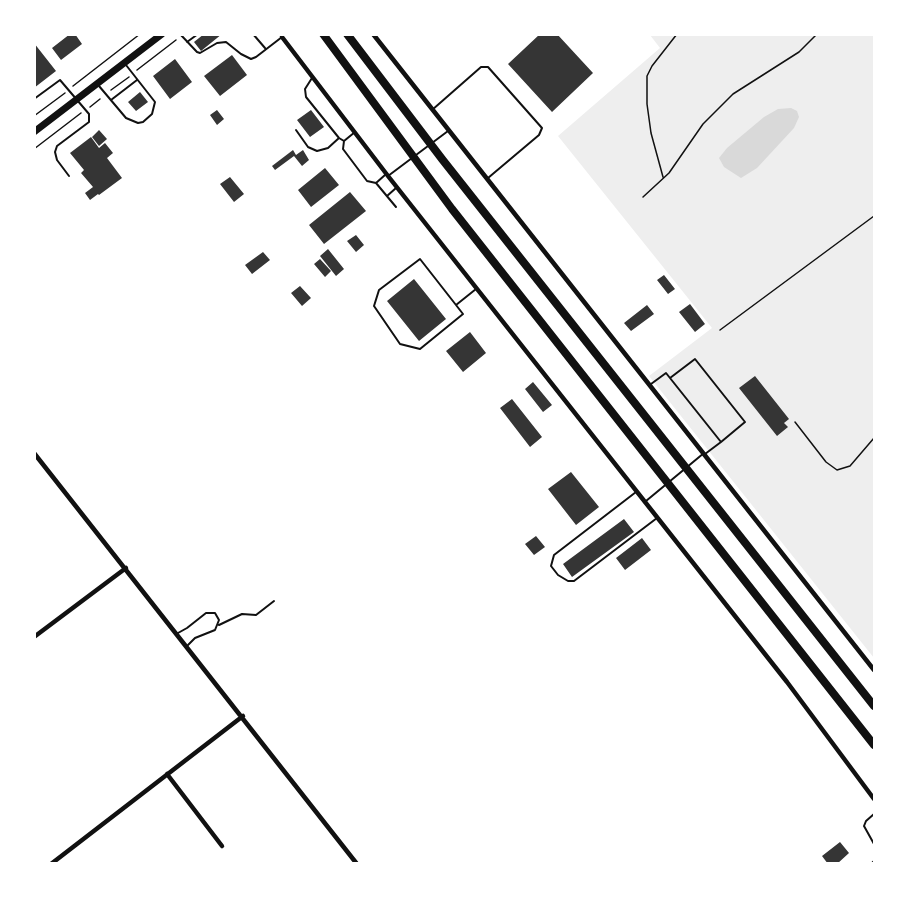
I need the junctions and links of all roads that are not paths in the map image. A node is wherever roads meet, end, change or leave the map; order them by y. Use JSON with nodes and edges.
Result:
{"nodes":[{"id":1,"x":162,"y":34,"type":"edge"},
{"id":2,"x":180,"y":34,"type":"edge"},
{"id":3,"x":198,"y":34,"type":"edge"},
{"id":4,"x":253,"y":34,"type":"edge"},
{"id":5,"x":323,"y":34,"type":"edge"},
{"id":6,"x":347,"y":34,"type":"edge"},
{"id":7,"x":373,"y":34,"type":"edge"},
{"id":8,"x":282,"y":37,"type":"joint"},
{"id":9,"x":187,"y":42,"type":"junction"},
{"id":10,"x":266,"y":50,"type":"junction"},
{"id":11,"x":125,"y":63,"type":"junction"},
{"id":12,"x":312,"y":77,"type":"junction"},
{"id":13,"x":138,"y":79,"type":"junction"},
{"id":14,"x":98,"y":84,"type":"junction"},
{"id":15,"x":34,"y":99,"type":"edge"},
{"id":16,"x":77,"y":99,"type":"junction"},
{"id":17,"x":111,"y":100,"type":"junction"},
{"id":18,"x":432,"y":110,"type":"junction"},
{"id":19,"x":296,"y":130,"type":"dead end"},
{"id":20,"x":448,"y":130,"type":"junction"},
{"id":21,"x":34,"y":132,"type":"edge"},
{"id":22,"x":355,"y":132,"type":"junction"},
{"id":23,"x":339,"y":138,"type":"junction"},
{"id":24,"x":344,"y":141,"type":"junction"},
{"id":25,"x":430,"y":144,"type":"junction"},
{"id":26,"x":413,"y":158,"type":"junction"},
{"id":27,"x":387,"y":175,"type":"junction"},
{"id":28,"x":69,"y":176,"type":"dead end"},
{"id":29,"x":486,"y":179,"type":"junction"},
{"id":30,"x":376,"y":183,"type":"junction"},
{"id":31,"x":397,"y":187,"type":"junction"},
{"id":32,"x":387,"y":196,"type":"junction"},
{"id":33,"x":396,"y":207,"type":"dead end"},
{"id":34,"x":476,"y":289,"type":"junction"},
{"id":35,"x":456,"y":305,"type":"junction"},
{"id":36,"x":670,"y":378,"type":"junction"},
{"id":37,"x":649,"y":386,"type":"junction"},
{"id":38,"x":721,"y":442,"type":"junction"},
{"id":39,"x":34,"y":453,"type":"edge"},
{"id":40,"x":704,"y":454,"type":"junction"},
{"id":41,"x":686,"y":468,"type":"junction"},
{"id":42,"x":668,"y":483,"type":"junction"},
{"id":43,"x":636,"y":492,"type":"junction"},
{"id":44,"x":644,"y":502,"type":"junction"},
{"id":45,"x":657,"y":518,"type":"junction"},
{"id":46,"x":126,"y":568,"type":"junction"},
{"id":47,"x":274,"y":602,"type":"dead end"},
{"id":48,"x":219,"y":625,"type":"junction"},
{"id":49,"x":178,"y":633,"type":"junction"},
{"id":50,"x":34,"y":637,"type":"edge"},
{"id":51,"x":187,"y":645,"type":"junction"},
{"id":52,"x":874,"y":670,"type":"edge"},
{"id":53,"x":874,"y":706,"type":"edge"},
{"id":54,"x":243,"y":716,"type":"junction"},
{"id":55,"x":874,"y":745,"type":"edge"},
{"id":56,"x":167,"y":774,"type":"junction"},
{"id":57,"x":874,"y":800,"type":"edge"},
{"id":58,"x":874,"y":814,"type":"edge"},
{"id":59,"x":874,"y":844,"type":"edge"},
{"id":60,"x":222,"y":846,"type":"dead end"},
{"id":61,"x":51,"y":864,"type":"edge"},
{"id":62,"x":357,"y":864,"type":"edge"}],
"edges":[{"from":1,"to":11,"type":"main road"},
{"from":2,"to":9,"type":"lane"},
{"from":3,"to":9,"type":"lane"},
{"from":4,"to":10,"type":"lane"},
{"from":5,"to":26,"type":"highway"},
{"from":6,"to":25,"type":"highway"},
{"from":7,"to":18,"type":"street"},
{"from":8,"to":10,"type":"lane"},
{"from":8,"to":12,"type":"street"},
{"from":9,"to":10,"type":"lane"},
{"from":11,"to":13,"type":"lane"},
{"from":11,"to":14,"type":"main road"},
{"from":12,"to":22,"type":"street"},
{"from":12,"to":23,"type":"lane"},
{"from":13,"to":17,"type":"lane"},
{"from":13,"to":17,"type":"lane"},
{"from":14,"to":16,"type":"main road"},
{"from":14,"to":17,"type":"lane"},
{"from":15,"to":16,"type":"lane"},
{"from":16,"to":21,"type":"main road"},
{"from":16,"to":28,"type":"lane"},
{"from":18,"to":20,"type":"street"},
{"from":18,"to":29,"type":"lane"},
{"from":19,"to":23,"type":"lane"},
{"from":20,"to":25,"type":"lane"},
{"from":20,"to":29,"type":"street"},
{"from":22,"to":24,"type":"lane"},
{"from":22,"to":27,"type":"street"},
{"from":23,"to":24,"type":"lane"},
{"from":24,"to":30,"type":"lane"},
{"from":25,"to":26,"type":"lane"},
{"from":25,"to":41,"type":"highway"},
{"from":26,"to":27,"type":"lane"},
{"from":26,"to":42,"type":"highway"},
{"from":27,"to":30,"type":"lane"},
{"from":27,"to":31,"type":"street"},
{"from":29,"to":37,"type":"street"},
{"from":30,"to":32,"type":"lane"},
{"from":31,"to":32,"type":"lane"},
{"from":31,"to":34,"type":"street"},
{"from":32,"to":33,"type":"lane"},
{"from":34,"to":35,"type":"lane"},
{"from":34,"to":43,"type":"street"},
{"from":35,"to":35,"type":"lane"},
{"from":36,"to":37,"type":"lane"},
{"from":36,"to":38,"type":"lane"},
{"from":36,"to":38,"type":"lane"},
{"from":37,"to":40,"type":"street"},
{"from":38,"to":40,"type":"lane"},
{"from":39,"to":46,"type":"street"},
{"from":40,"to":41,"type":"lane"},
{"from":40,"to":52,"type":"street"},
{"from":41,"to":42,"type":"lane"},
{"from":41,"to":53,"type":"highway"},
{"from":42,"to":44,"type":"lane"},
{"from":42,"to":55,"type":"highway"},
{"from":43,"to":44,"type":"street"},
{"from":43,"to":45,"type":"lane"},
{"from":44,"to":45,"type":"street"},
{"from":45,"to":57,"type":"street"},
{"from":46,"to":49,"type":"street"},
{"from":46,"to":50,"type":"street"},
{"from":47,"to":48,"type":"lane"},
{"from":48,"to":49,"type":"lane"},
{"from":48,"to":51,"type":"lane"},
{"from":49,"to":51,"type":"street"},
{"from":51,"to":54,"type":"street"},
{"from":54,"to":56,"type":"street"},
{"from":54,"to":62,"type":"street"},
{"from":56,"to":60,"type":"street"},
{"from":56,"to":61,"type":"street"},
{"from":58,"to":59,"type":"lane"}]}
